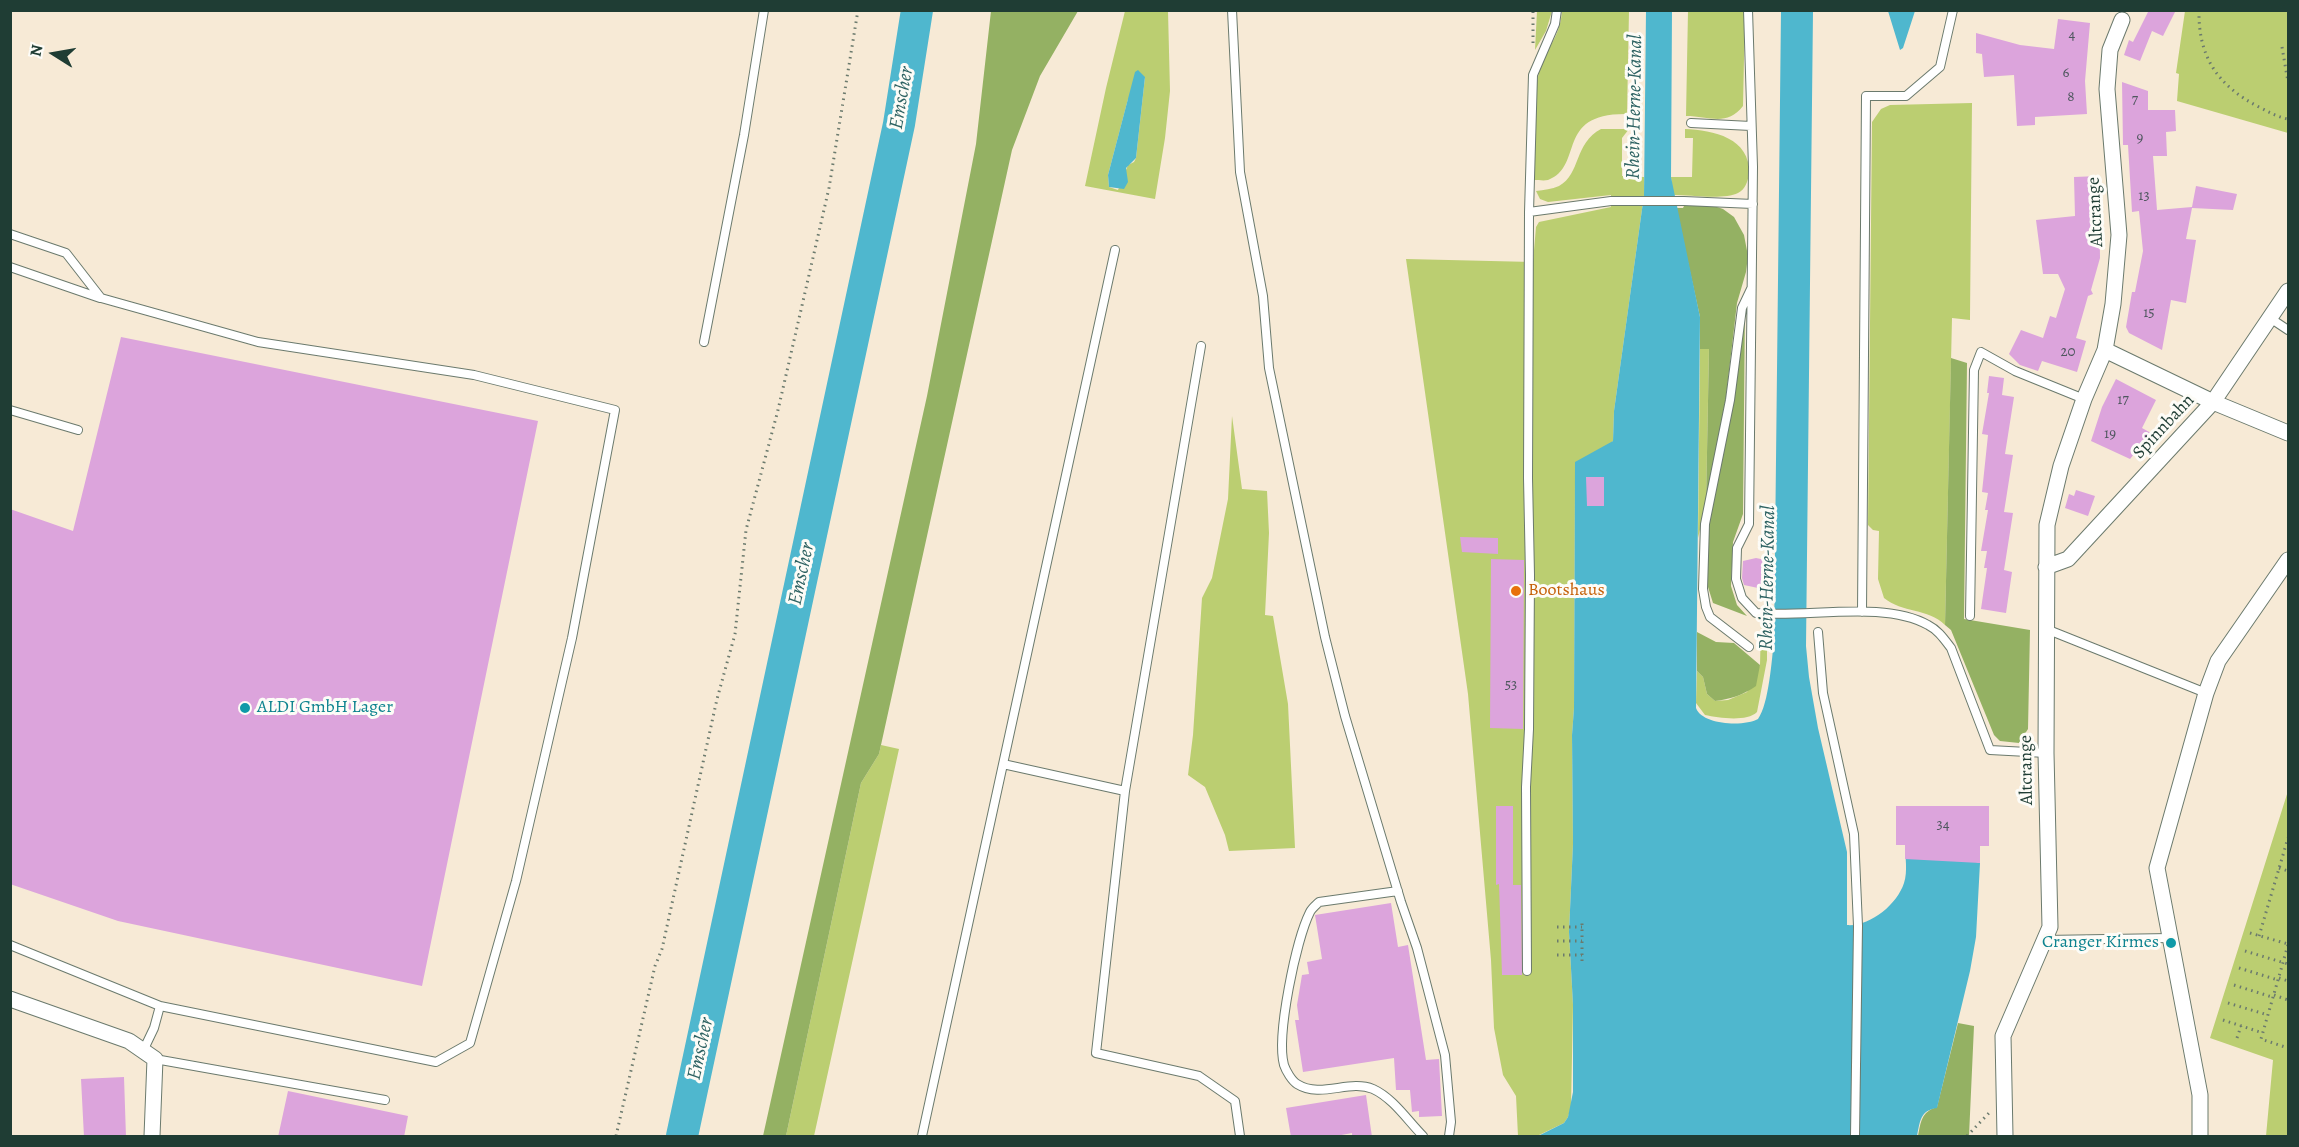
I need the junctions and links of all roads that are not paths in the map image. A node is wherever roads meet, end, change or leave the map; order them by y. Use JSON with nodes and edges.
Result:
{"nodes":[{"id":1,"x":764,"y":10,"type":"edge"},
{"id":2,"x":1232,"y":10,"type":"edge"},
{"id":3,"x":1557,"y":10,"type":"edge"},
{"id":4,"x":1748,"y":10,"type":"edge"},
{"id":5,"x":1953,"y":10,"type":"edge"},
{"id":6,"x":2122,"y":20,"type":"dead end"},
{"id":7,"x":1690,"y":123,"type":"dead end"},
{"id":8,"x":1751,"y":126,"type":"junction"},
{"id":9,"x":1753,"y":204,"type":"junction"},
{"id":10,"x":1529,"y":212,"type":"junction"},
{"id":11,"x":10,"y":234,"type":"edge"},
{"id":12,"x":1115,"y":250,"type":"dead end"},
{"id":13,"x":10,"y":267,"type":"edge"},
{"id":14,"x":1752,"y":288,"type":"junction"},
{"id":15,"x":2289,"y":291,"type":"edge"},
{"id":16,"x":101,"y":298,"type":"junction"},
{"id":17,"x":2270,"y":318,"type":"junction"},
{"id":18,"x":2289,"y":330,"type":"edge"},
{"id":19,"x":704,"y":342,"type":"dead end"},
{"id":20,"x":1201,"y":346,"type":"dead end"},
{"id":21,"x":2105,"y":350,"type":"junction"},
{"id":22,"x":2084,"y":399,"type":"junction"},
{"id":23,"x":2213,"y":402,"type":"junction"},
{"id":24,"x":10,"y":410,"type":"edge"},
{"id":25,"x":78,"y":430,"type":"dead end"},
{"id":26,"x":2289,"y":433,"type":"edge"},
{"id":27,"x":2289,"y":560,"type":"edge"},
{"id":28,"x":2046,"y":567,"type":"junction"},
{"id":29,"x":1862,"y":612,"type":"junction"},
{"id":30,"x":1970,"y":616,"type":"dead end"},
{"id":31,"x":2046,"y":629,"type":"junction"},
{"id":32,"x":1818,"y":632,"type":"dead end"},
{"id":33,"x":1749,"y":647,"type":"dead end"},
{"id":34,"x":2206,"y":693,"type":"junction"},
{"id":35,"x":2046,"y":753,"type":"junction"},
{"id":36,"x":1003,"y":764,"type":"junction"},
{"id":37,"x":1125,"y":791,"type":"junction"},
{"id":38,"x":1398,"y":891,"type":"junction"},
{"id":39,"x":2170,"y":938,"type":"junction"},
{"id":40,"x":2044,"y":940,"type":"junction"},
{"id":41,"x":10,"y":945,"type":"edge"},
{"id":42,"x":1527,"y":971,"type":"dead end"},
{"id":43,"x":10,"y":999,"type":"edge"},
{"id":44,"x":160,"y":1006,"type":"junction"},
{"id":45,"x":149,"y":1055,"type":"junction"},
{"id":46,"x":385,"y":1100,"type":"dead end"},
{"id":47,"x":153,"y":1137,"type":"edge"},
{"id":48,"x":922,"y":1137,"type":"edge"},
{"id":49,"x":1240,"y":1137,"type":"edge"},
{"id":50,"x":1423,"y":1137,"type":"edge"},
{"id":51,"x":1449,"y":1137,"type":"edge"},
{"id":52,"x":1855,"y":1137,"type":"edge"},
{"id":53,"x":2005,"y":1137,"type":"edge"},
{"id":54,"x":2200,"y":1137,"type":"edge"}],
"edges":[{"from":1,"to":19,"type":"lane"},
{"from":2,"to":38,"type":"lane"},
{"from":3,"to":10,"type":"lane"},
{"from":4,"to":8,"type":"lane"},
{"from":5,"to":29,"type":"lane"},
{"from":6,"to":21,"type":"street","name":"Altcrange"},
{"from":7,"to":8,"type":"lane"},
{"from":8,"to":9,"type":"lane"},
{"from":9,"to":10,"type":"lane"},
{"from":9,"to":14,"type":"lane"},
{"from":10,"to":42,"type":"lane"},
{"from":11,"to":16,"type":"lane"},
{"from":12,"to":36,"type":"lane"},
{"from":13,"to":16,"type":"lane"},
{"from":14,"to":29,"type":"lane"},
{"from":14,"to":33,"type":"lane"},
{"from":15,"to":17,"type":"street","name":"Spinnbahn"},
{"from":16,"to":44,"type":"lane"},
{"from":17,"to":18,"type":"lane"},
{"from":17,"to":23,"type":"street","name":"Spinnbahn"},
{"from":20,"to":37,"type":"lane"},
{"from":21,"to":22,"type":"street","name":"Altcrange"},
{"from":21,"to":23,"type":"street"},
{"from":22,"to":28,"type":"street","name":"Altcrange"},
{"from":22,"to":30,"type":"lane"},
{"from":23,"to":26,"type":"street"},
{"from":23,"to":28,"type":"street","name":"Spinnbahn"},
{"from":24,"to":25,"type":"lane"},
{"from":27,"to":34,"type":"street"},
{"from":28,"to":31,"type":"street","name":"Altcrange"},
{"from":29,"to":35,"type":"lane"},
{"from":31,"to":34,"type":"lane"},
{"from":31,"to":35,"type":"street","name":"Altcrange"},
{"from":32,"to":52,"type":"lane"},
{"from":34,"to":39,"type":"street"},
{"from":35,"to":40,"type":"street","name":"Altcrange"},
{"from":36,"to":37,"type":"lane"},
{"from":36,"to":48,"type":"lane"},
{"from":37,"to":49,"type":"lane"},
{"from":38,"to":50,"type":"lane"},
{"from":38,"to":51,"type":"lane"},
{"from":39,"to":40,"type":"lane"},
{"from":39,"to":54,"type":"street"},
{"from":40,"to":53,"type":"street","name":"Altcrange"},
{"from":41,"to":44,"type":"lane"},
{"from":43,"to":45,"type":"street"},
{"from":44,"to":45,"type":"lane"},
{"from":45,"to":46,"type":"lane"},
{"from":45,"to":47,"type":"street"}]}
